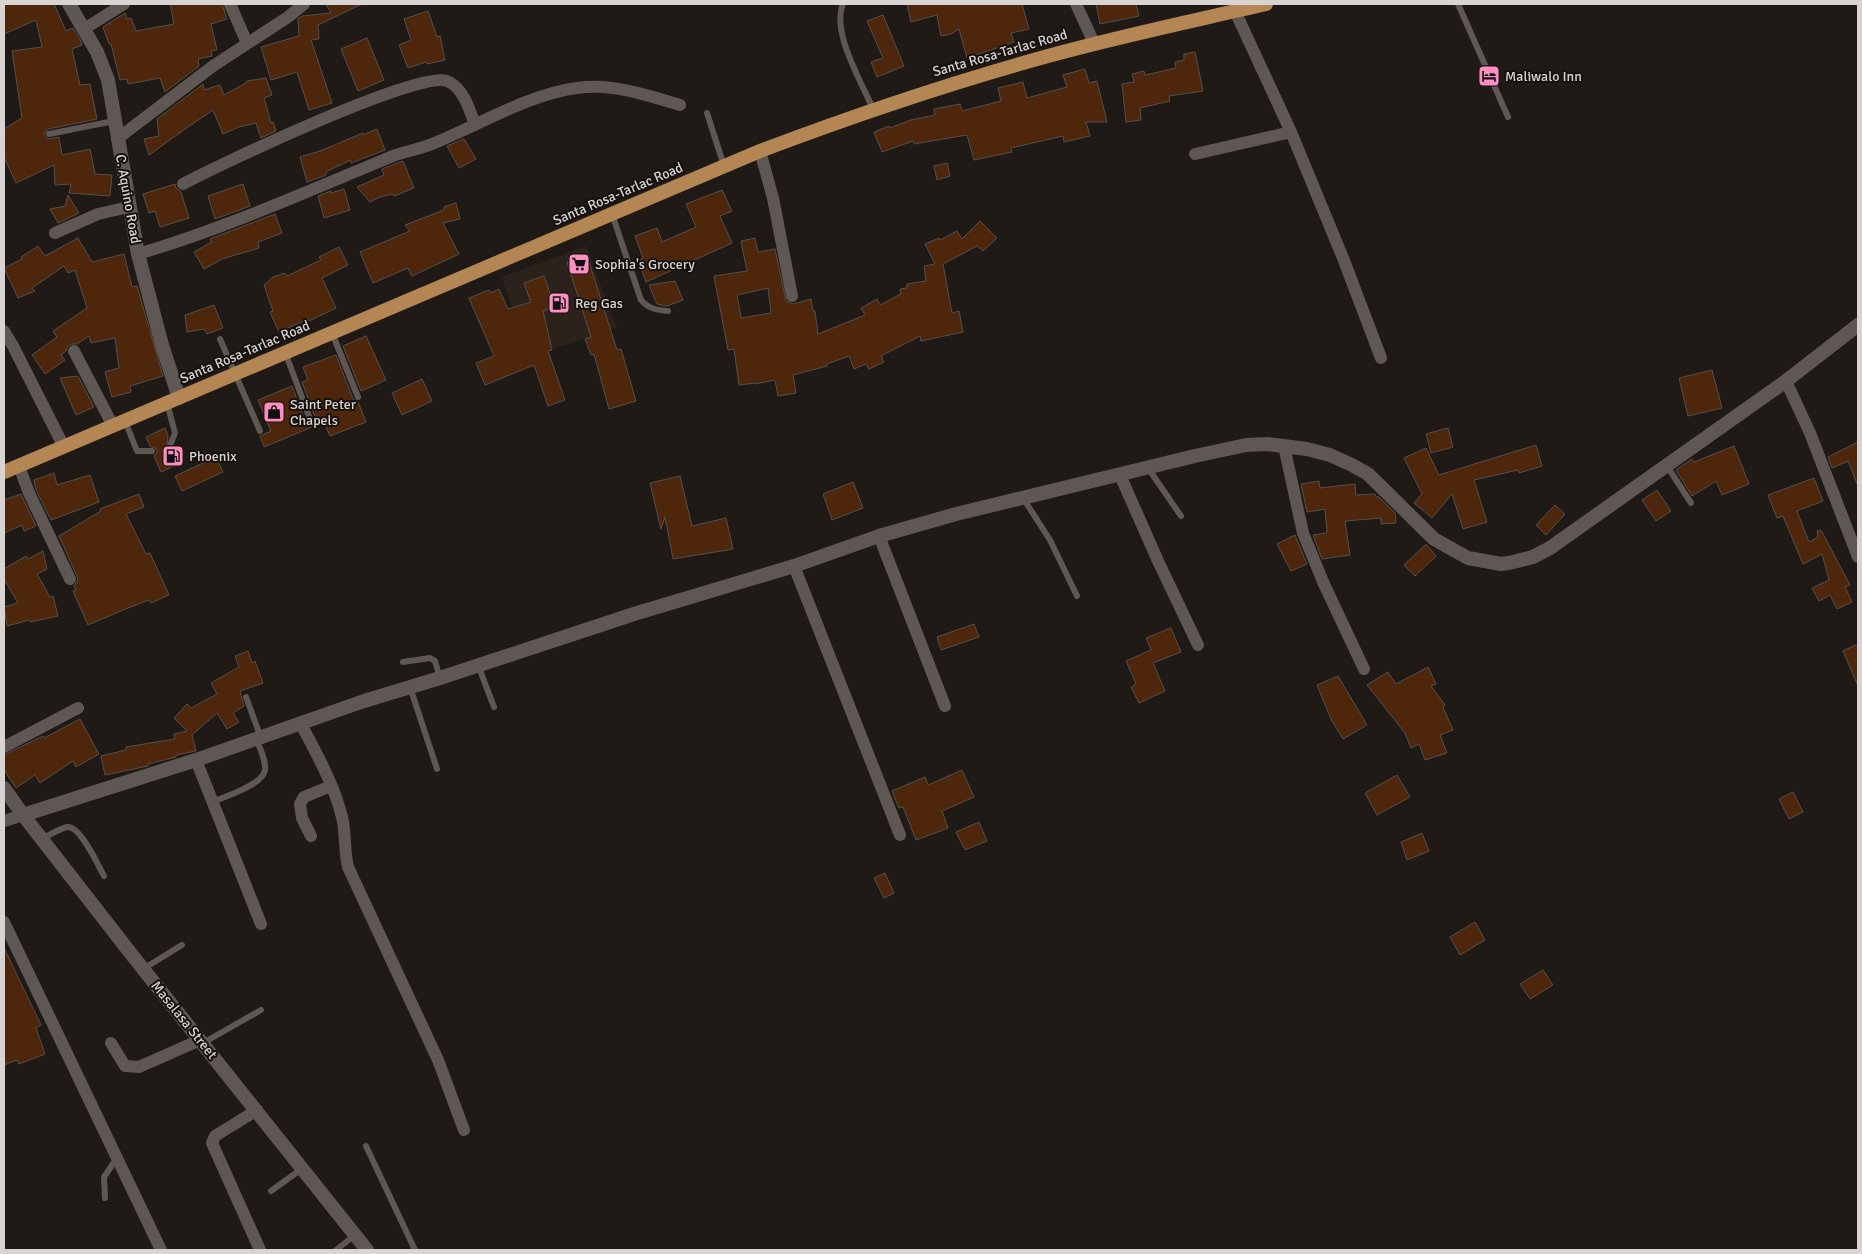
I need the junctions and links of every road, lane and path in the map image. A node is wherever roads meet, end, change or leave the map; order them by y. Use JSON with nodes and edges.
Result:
{"nodes":[{"id":1,"x":69,"y":4,"type":"edge"},
{"id":2,"x":124,"y":4,"type":"edge"},
{"id":3,"x":230,"y":4,"type":"edge"},
{"id":4,"x":304,"y":4,"type":"edge"},
{"id":5,"x":843,"y":4,"type":"edge"},
{"id":6,"x":1076,"y":4,"type":"edge"},
{"id":7,"x":1266,"y":4,"type":"edge"},
{"id":8,"x":1458,"y":4,"type":"edge"},
{"id":9,"x":1235,"y":11,"type":"junction"},
{"id":10,"x":84,"y":29,"type":"junction"},
{"id":11,"x":247,"y":43,"type":"junction"},
{"id":12,"x":1094,"y":43,"type":"junction"},
{"id":13,"x":680,"y":105,"type":"dead end"},
{"id":14,"x":873,"y":109,"type":"junction"},
{"id":15,"x":706,"y":113,"type":"dead end"},
{"id":16,"x":1508,"y":117,"type":"dead end"},
{"id":17,"x":114,"y":121,"type":"junction"},
{"id":18,"x":475,"y":125,"type":"junction"},
{"id":19,"x":1291,"y":132,"type":"junction"},
{"id":20,"x":49,"y":134,"type":"dead end"},
{"id":21,"x":117,"y":139,"type":"junction"},
{"id":22,"x":760,"y":151,"type":"junction"},
{"id":23,"x":1195,"y":154,"type":"dead end"},
{"id":24,"x":724,"y":166,"type":"junction"},
{"id":25,"x":183,"y":184,"type":"dead end"},
{"id":26,"x":129,"y":207,"type":"junction"},
{"id":27,"x":612,"y":214,"type":"junction"},
{"id":28,"x":55,"y":233,"type":"dead end"},
{"id":29,"x":138,"y":254,"type":"junction"},
{"id":30,"x":792,"y":296,"type":"dead end"},
{"id":31,"x":668,"y":311,"type":"dead end"},
{"id":32,"x":1858,"y":325,"type":"edge"},
{"id":33,"x":4,"y":331,"type":"edge"},
{"id":34,"x":332,"y":333,"type":"junction"},
{"id":35,"x":220,"y":339,"type":"dead end"},
{"id":36,"x":74,"y":351,"type":"dead end"},
{"id":37,"x":285,"y":352,"type":"junction"},
{"id":38,"x":1381,"y":358,"type":"dead end"},
{"id":39,"x":235,"y":374,"type":"junction"},
{"id":40,"x":1786,"y":381,"type":"junction"},
{"id":41,"x":358,"y":397,"type":"dead end"},
{"id":42,"x":173,"y":401,"type":"junction"},
{"id":43,"x":310,"y":419,"type":"dead end"},
{"id":44,"x":119,"y":423,"type":"junction"},
{"id":45,"x":260,"y":431,"type":"dead end"},
{"id":46,"x":171,"y":443,"type":"dead end"},
{"id":47,"x":64,"y":446,"type":"junction"},
{"id":48,"x":1284,"y":446,"type":"junction"},
{"id":49,"x":152,"y":451,"type":"dead end"},
{"id":50,"x":1666,"y":465,"type":"junction"},
{"id":51,"x":19,"y":466,"type":"junction"},
{"id":52,"x":1148,"y":468,"type":"junction"},
{"id":53,"x":4,"y":472,"type":"edge"},
{"id":54,"x":1120,"y":475,"type":"junction"},
{"id":55,"x":1023,"y":498,"type":"junction"},
{"id":56,"x":1691,"y":503,"type":"dead end"},
{"id":57,"x":1181,"y":516,"type":"dead end"},
{"id":58,"x":879,"y":536,"type":"junction"},
{"id":59,"x":1858,"y":557,"type":"edge"},
{"id":60,"x":794,"y":566,"type":"junction"},
{"id":61,"x":70,"y":579,"type":"dead end"},
{"id":62,"x":1077,"y":596,"type":"dead end"},
{"id":63,"x":1198,"y":645,"type":"dead end"},
{"id":64,"x":403,"y":662,"type":"dead end"},
{"id":65,"x":478,"y":665,"type":"junction"},
{"id":66,"x":1364,"y":670,"type":"dead end"},
{"id":67,"x":440,"y":678,"type":"junction"},
{"id":68,"x":410,"y":687,"type":"junction"},
{"id":69,"x":246,"y":697,"type":"dead end"},
{"id":70,"x":945,"y":706,"type":"dead end"},
{"id":71,"x":494,"y":707,"type":"dead end"},
{"id":72,"x":78,"y":708,"type":"dead end"},
{"id":73,"x":301,"y":724,"type":"junction"},
{"id":74,"x":259,"y":738,"type":"junction"},
{"id":75,"x":4,"y":747,"type":"edge"},
{"id":76,"x":196,"y":760,"type":"junction"},
{"id":77,"x":437,"y":769,"type":"dead end"},
{"id":78,"x":331,"y":786,"type":"junction"},
{"id":79,"x":4,"y":788,"type":"edge"},
{"id":80,"x":212,"y":802,"type":"junction"},
{"id":81,"x":23,"y":815,"type":"junction"},
{"id":82,"x":4,"y":821,"type":"edge"},
{"id":83,"x":900,"y":835,"type":"dead end"},
{"id":84,"x":311,"y":836,"type":"dead end"},
{"id":85,"x":42,"y":839,"type":"junction"},
{"id":86,"x":104,"y":876,"type":"dead end"},
{"id":87,"x":4,"y":922,"type":"edge"},
{"id":88,"x":261,"y":924,"type":"dead end"},
{"id":89,"x":7,"y":937,"type":"edge"},
{"id":90,"x":182,"y":945,"type":"dead end"},
{"id":91,"x":143,"y":968,"type":"junction"},
{"id":92,"x":261,"y":1010,"type":"dead end"},
{"id":93,"x":201,"y":1041,"type":"junction"},
{"id":94,"x":111,"y":1043,"type":"dead end"},
{"id":95,"x":257,"y":1110,"type":"junction"},
{"id":96,"x":464,"y":1130,"type":"dead end"},
{"id":97,"x":366,"y":1146,"type":"dead end"},
{"id":98,"x":117,"y":1158,"type":"junction"},
{"id":99,"x":303,"y":1168,"type":"junction"},
{"id":100,"x":270,"y":1191,"type":"dead end"},
{"id":101,"x":105,"y":1198,"type":"dead end"},
{"id":102,"x":355,"y":1235,"type":"junction"},
{"id":103,"x":161,"y":1250,"type":"edge"},
{"id":104,"x":260,"y":1250,"type":"edge"},
{"id":105,"x":336,"y":1250,"type":"edge"},
{"id":106,"x":367,"y":1250,"type":"edge"},
{"id":107,"x":415,"y":1250,"type":"edge"}],
"edges":[{"from":1,"to":10,"type":"street","name":"C. Aquino Road"},
{"from":2,"to":10,"type":"street"},
{"from":3,"to":11,"type":"street"},
{"from":4,"to":11,"type":"street"},
{"from":5,"to":14,"type":"lane"},
{"from":6,"to":12,"type":"street"},
{"from":7,"to":9,"type":"highway","name":"Santa Rosa-Tarlac Road"},
{"from":8,"to":16,"type":"lane"},
{"from":9,"to":12,"type":"highway","name":"Santa Rosa-Tarlac Road"},
{"from":9,"to":19,"type":"street"},
{"from":10,"to":17,"type":"street","name":"C. Aquino Road"},
{"from":11,"to":21,"type":"street"},
{"from":12,"to":14,"type":"highway","name":"Santa Rosa-Tarlac Road"},
{"from":13,"to":18,"type":"street"},
{"from":14,"to":22,"type":"highway","name":"Santa Rosa-Tarlac Road"},
{"from":15,"to":24,"type":"lane"},
{"from":17,"to":20,"type":"lane"},
{"from":17,"to":21,"type":"street","name":"C. Aquino Road"},
{"from":18,"to":25,"type":"street"},
{"from":18,"to":29,"type":"street"},
{"from":19,"to":23,"type":"street"},
{"from":19,"to":38,"type":"street"},
{"from":21,"to":26,"type":"street","name":"C. Aquino Road"},
{"from":22,"to":24,"type":"highway","name":"Santa Rosa-Tarlac Road"},
{"from":22,"to":30,"type":"street"},
{"from":24,"to":27,"type":"highway","name":"Santa Rosa-Tarlac Road"},
{"from":26,"to":28,"type":"street"},
{"from":26,"to":29,"type":"street","name":"C. Aquino Road"},
{"from":27,"to":31,"type":"lane"},
{"from":27,"to":34,"type":"highway","name":"Santa Rosa-Tarlac Road"},
{"from":29,"to":42,"type":"street","name":"C. Aquino Road"},
{"from":32,"to":40,"type":"street"},
{"from":33,"to":47,"type":"street"},
{"from":34,"to":37,"type":"highway","name":"Santa Rosa-Tarlac Road"},
{"from":34,"to":41,"type":"lane"},
{"from":35,"to":39,"type":"lane"},
{"from":36,"to":44,"type":"street"},
{"from":37,"to":39,"type":"highway","name":"Santa Rosa-Tarlac Road"},
{"from":37,"to":43,"type":"lane"},
{"from":39,"to":42,"type":"highway","name":"Santa Rosa-Tarlac Road"},
{"from":39,"to":45,"type":"lane"},
{"from":40,"to":50,"type":"street"},
{"from":40,"to":59,"type":"street"},
{"from":42,"to":44,"type":"highway","name":"Santa Rosa-Tarlac Road"},
{"from":42,"to":46,"type":"lane"},
{"from":44,"to":47,"type":"highway","name":"Santa Rosa-Tarlac Road"},
{"from":44,"to":49,"type":"lane"},
{"from":47,"to":51,"type":"highway","name":"Santa Rosa-Tarlac Road"},
{"from":48,"to":50,"type":"street"},
{"from":48,"to":52,"type":"street"},
{"from":48,"to":66,"type":"street"},
{"from":50,"to":56,"type":"lane"},
{"from":51,"to":53,"type":"highway","name":"Santa Rosa-Tarlac Road"},
{"from":51,"to":61,"type":"street"},
{"from":52,"to":54,"type":"street"},
{"from":52,"to":57,"type":"lane"},
{"from":54,"to":55,"type":"street"},
{"from":54,"to":63,"type":"street"},
{"from":55,"to":58,"type":"street"},
{"from":55,"to":62,"type":"lane"},
{"from":58,"to":60,"type":"street"},
{"from":58,"to":70,"type":"street"},
{"from":60,"to":65,"type":"street"},
{"from":60,"to":83,"type":"street"},
{"from":64,"to":67,"type":"lane"},
{"from":65,"to":67,"type":"street"},
{"from":65,"to":71,"type":"lane"},
{"from":67,"to":68,"type":"street"},
{"from":68,"to":73,"type":"street"},
{"from":68,"to":77,"type":"lane"},
{"from":69,"to":74,"type":"lane"},
{"from":72,"to":75,"type":"street"},
{"from":73,"to":74,"type":"street"},
{"from":73,"to":78,"type":"street"},
{"from":74,"to":76,"type":"street"},
{"from":74,"to":80,"type":"lane"},
{"from":76,"to":80,"type":"street"},
{"from":76,"to":81,"type":"street"},
{"from":78,"to":84,"type":"street"},
{"from":78,"to":96,"type":"street"},
{"from":79,"to":81,"type":"street","name":"Masalasa Street"},
{"from":80,"to":88,"type":"street"},
{"from":81,"to":82,"type":"street"},
{"from":81,"to":85,"type":"street","name":"Masalasa Street"},
{"from":85,"to":86,"type":"lane"},
{"from":85,"to":91,"type":"street","name":"Masalasa Street"},
{"from":87,"to":89,"type":"street"},
{"from":89,"to":98,"type":"street"},
{"from":90,"to":91,"type":"lane"},
{"from":91,"to":93,"type":"street","name":"Masalasa Street"},
{"from":92,"to":93,"type":"lane"},
{"from":93,"to":94,"type":"street"},
{"from":93,"to":95,"type":"street","name":"Masalasa Street"},
{"from":95,"to":99,"type":"street","name":"Masalasa Street"},
{"from":95,"to":104,"type":"street"},
{"from":97,"to":107,"type":"lane"},
{"from":98,"to":101,"type":"lane"},
{"from":98,"to":103,"type":"street"},
{"from":99,"to":100,"type":"lane"},
{"from":99,"to":102,"type":"street","name":"Masalasa Street"},
{"from":102,"to":105,"type":"lane"},
{"from":102,"to":106,"type":"street","name":"Masalasa Street"}]}
